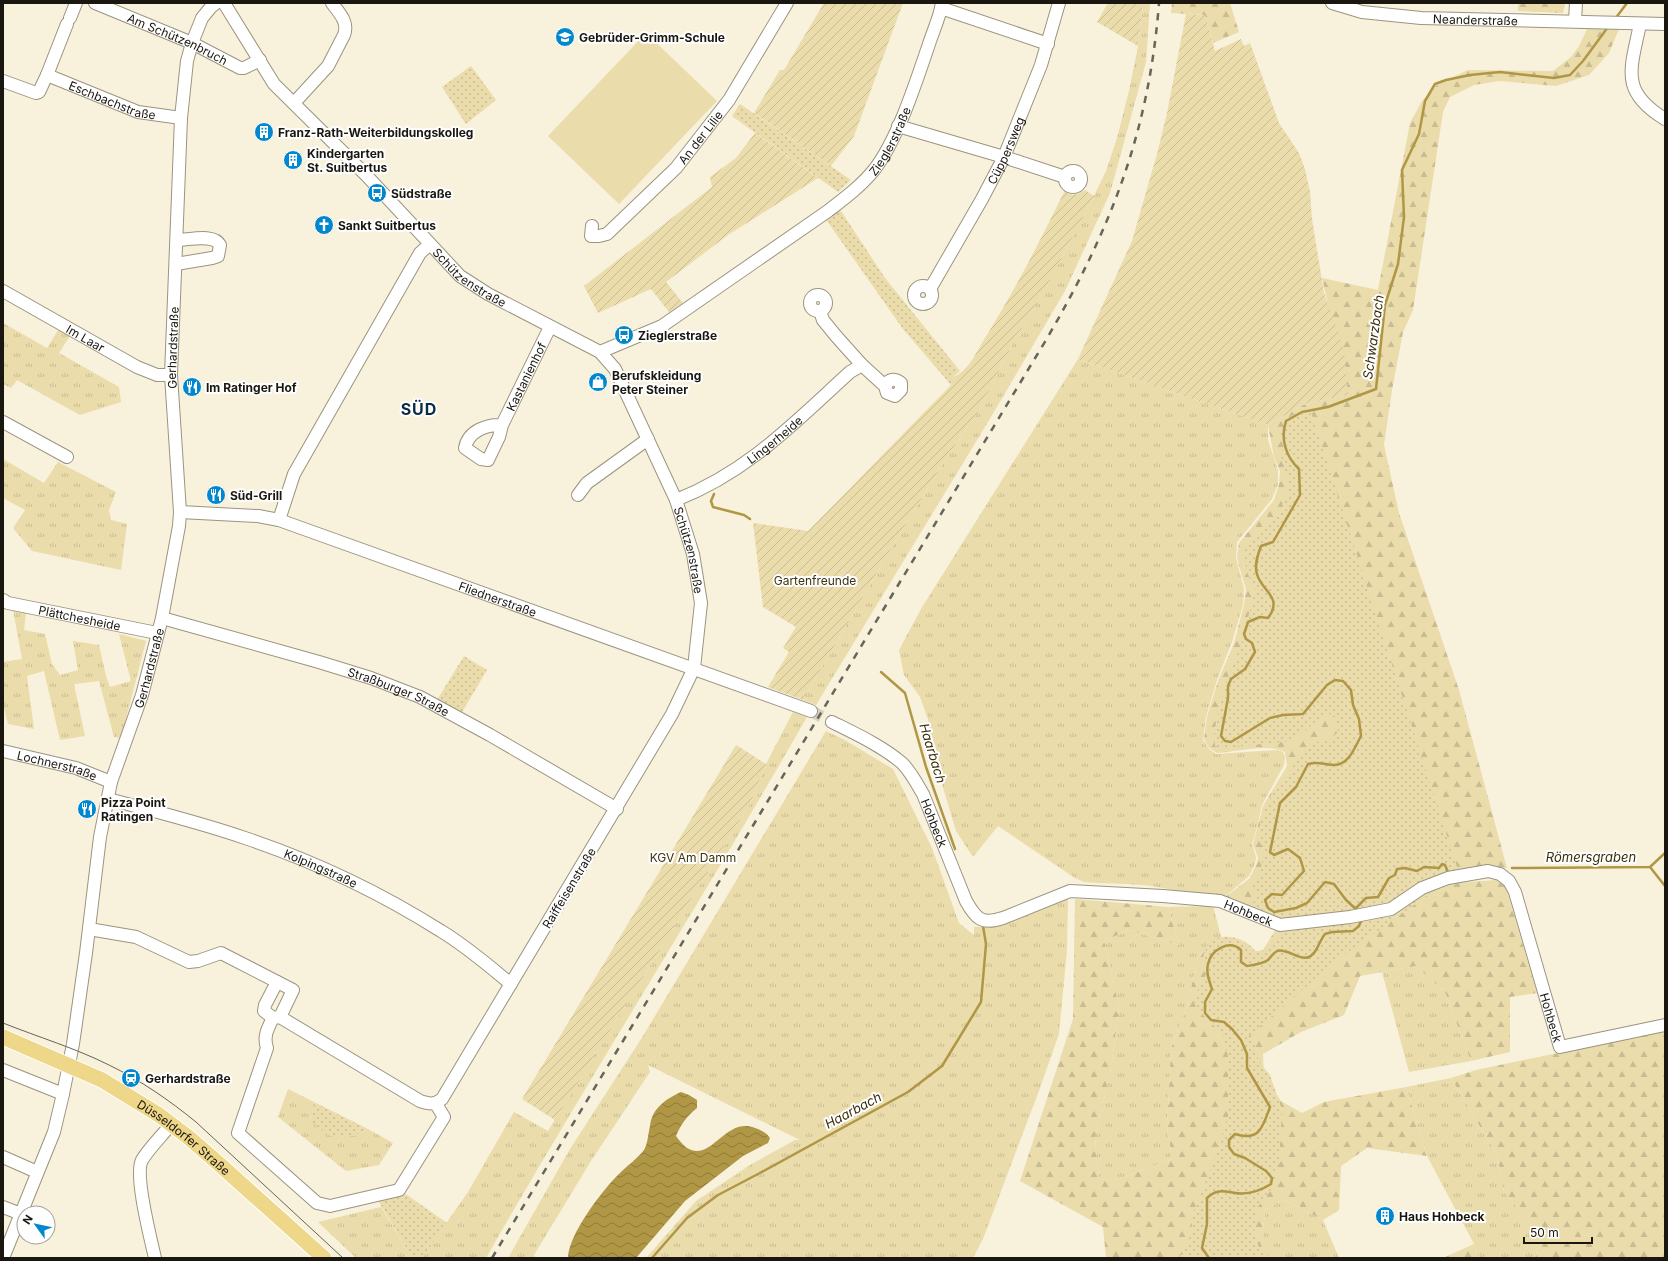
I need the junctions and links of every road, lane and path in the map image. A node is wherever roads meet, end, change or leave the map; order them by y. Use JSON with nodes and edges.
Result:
{"nodes":[{"id":1,"x":76,"y":3,"type":"edge"},
{"id":2,"x":95,"y":3,"type":"edge"},
{"id":3,"x":216,"y":3,"type":"edge"},
{"id":4,"x":224,"y":3,"type":"edge"},
{"id":5,"x":332,"y":3,"type":"edge"},
{"id":6,"x":787,"y":3,"type":"edge"},
{"id":7,"x":1059,"y":3,"type":"edge"},
{"id":8,"x":1332,"y":3,"type":"edge"},
{"id":9,"x":1576,"y":3,"type":"edge"},
{"id":10,"x":942,"y":5,"type":"edge"},
{"id":11,"x":1575,"y":21,"type":"junction"},
{"id":12,"x":1640,"y":24,"type":"junction"},
{"id":13,"x":1665,"y":24,"type":"edge"},
{"id":14,"x":192,"y":44,"type":"junction"},
{"id":15,"x":1048,"y":44,"type":"junction"},
{"id":16,"x":260,"y":60,"type":"junction"},
{"id":17,"x":47,"y":75,"type":"junction"},
{"id":18,"x":3,"y":81,"type":"edge"},
{"id":19,"x":294,"y":103,"type":"junction"},
{"id":20,"x":181,"y":118,"type":"junction"},
{"id":21,"x":1665,"y":119,"type":"edge"},
{"id":22,"x":898,"y":126,"type":"junction"},
{"id":23,"x":1004,"y":157,"type":"junction"},
{"id":24,"x":1065,"y":177,"type":"dead end"},
{"id":25,"x":592,"y":226,"type":"dead end"},
{"id":26,"x":176,"y":240,"type":"junction"},
{"id":27,"x":430,"y":244,"type":"junction"},
{"id":28,"x":176,"y":264,"type":"junction"},
{"id":29,"x":930,"y":289,"type":"dead end"},
{"id":30,"x":3,"y":291,"type":"edge"},
{"id":31,"x":820,"y":311,"type":"dead end"},
{"id":32,"x":550,"y":327,"type":"junction"},
{"id":33,"x":600,"y":352,"type":"junction"},
{"id":34,"x":862,"y":365,"type":"junction"},
{"id":35,"x":171,"y":375,"type":"junction"},
{"id":36,"x":885,"y":386,"type":"dead end"},
{"id":37,"x":3,"y":422,"type":"edge"},
{"id":38,"x":502,"y":425,"type":"dead end"},
{"id":39,"x":648,"y":439,"type":"junction"},
{"id":40,"x":67,"y":457,"type":"dead end"},
{"id":41,"x":578,"y":495,"type":"dead end"},
{"id":42,"x":676,"y":500,"type":"junction"},
{"id":43,"x":180,"y":512,"type":"junction"},
{"id":44,"x":279,"y":520,"type":"junction"},
{"id":45,"x":3,"y":600,"type":"edge"},
{"id":46,"x":162,"y":618,"type":"junction"},
{"id":47,"x":157,"y":633,"type":"junction"},
{"id":48,"x":694,"y":668,"type":"junction"},
{"id":49,"x":811,"y":711,"type":"tunnel mouth"},
{"id":50,"x":832,"y":722,"type":"tunnel mouth"},
{"id":51,"x":3,"y":751,"type":"edge"},
{"id":52,"x":111,"y":782,"type":"junction"},
{"id":53,"x":108,"y":799,"type":"junction"},
{"id":54,"x":616,"y":809,"type":"junction"},
{"id":55,"x":89,"y":929,"type":"junction"},
{"id":56,"x":277,"y":982,"type":"junction"},
{"id":57,"x":511,"y":984,"type":"junction"},
{"id":58,"x":277,"y":1017,"type":"junction"},
{"id":59,"x":1665,"y":1025,"type":"edge"},
{"id":60,"x":3,"y":1037,"type":"edge"},
{"id":61,"x":69,"y":1065,"type":"junction"},
{"id":62,"x":3,"y":1070,"type":"edge"},
{"id":63,"x":63,"y":1094,"type":"junction"},
{"id":64,"x":436,"y":1104,"type":"junction"},
{"id":65,"x":171,"y":1124,"type":"junction"},
{"id":66,"x":3,"y":1158,"type":"edge"},
{"id":67,"x":37,"y":1172,"type":"junction"},
{"id":68,"x":24,"y":1205,"type":"edge"},
{"id":69,"x":3,"y":1207,"type":"edge"},
{"id":70,"x":16,"y":1212,"type":"edge"},
{"id":71,"x":16,"y":1226,"type":"edge"},
{"id":72,"x":3,"y":1258,"type":"edge"},
{"id":73,"x":155,"y":1258,"type":"edge"},
{"id":74,"x":324,"y":1258,"type":"edge"}],
"edges":[{"from":1,"to":17,"type":"street"},
{"from":2,"to":14,"type":"street","name":"Am Schützenbruch"},
{"from":3,"to":14,"type":"street","name":"Gerhardstraße"},
{"from":4,"to":16,"type":"street","name":"Schützenstraße"},
{"from":5,"to":19,"type":"street"},
{"from":6,"to":25,"type":"street","name":"An der Lilie"},
{"from":7,"to":15,"type":"street","name":"Cüppersweg"},
{"from":8,"to":11,"type":"street","name":"Neanderstraße"},
{"from":9,"to":11,"type":"street"},
{"from":10,"to":15,"type":"street"},
{"from":10,"to":22,"type":"street","name":"Zieglerstraße"},
{"from":11,"to":12,"type":"street","name":"Neanderstraße"},
{"from":12,"to":13,"type":"street","name":"Neanderstraße"},
{"from":12,"to":21,"type":"street"},
{"from":14,"to":16,"type":"street","name":"Am Schützenbruch"},
{"from":14,"to":20,"type":"street","name":"Gerhardstraße"},
{"from":15,"to":23,"type":"street","name":"Cüppersweg"},
{"from":16,"to":19,"type":"street","name":"Schützenstraße"},
{"from":17,"to":18,"type":"street"},
{"from":17,"to":20,"type":"street","name":"Eschbachstraße"},
{"from":19,"to":27,"type":"street","name":"Schützenstraße"},
{"from":20,"to":26,"type":"street","name":"Gerhardstraße"},
{"from":22,"to":23,"type":"street"},
{"from":22,"to":33,"type":"street","name":"Zieglerstraße"},
{"from":23,"to":24,"type":"street"},
{"from":23,"to":29,"type":"street","name":"Cüppersweg"},
{"from":26,"to":28,"type":"street","name":"Gerhardstraße"},
{"from":26,"to":28,"type":"street"},
{"from":27,"to":32,"type":"street","name":"Schützenstraße"},
{"from":27,"to":44,"type":"street"},
{"from":28,"to":35,"type":"street","name":"Gerhardstraße"},
{"from":30,"to":35,"type":"street","name":"Im Laar"},
{"from":31,"to":34,"type":"street"},
{"from":32,"to":33,"type":"street","name":"Schützenstraße"},
{"from":32,"to":38,"type":"street","name":"Kastanienhof"},
{"from":33,"to":39,"type":"street","name":"Schützenstraße"},
{"from":34,"to":36,"type":"street"},
{"from":34,"to":42,"type":"street","name":"Lingerheide"},
{"from":35,"to":43,"type":"street","name":"Gerhardstraße"},
{"from":37,"to":40,"type":"street"},
{"from":39,"to":41,"type":"street"},
{"from":39,"to":42,"type":"street","name":"Schützenstraße"},
{"from":42,"to":48,"type":"street","name":"Schützenstraße"},
{"from":43,"to":44,"type":"street","name":"Fliednerstraße"},
{"from":43,"to":46,"type":"street","name":"Gerhardstraße"},
{"from":44,"to":48,"type":"street","name":"Fliednerstraße"},
{"from":45,"to":47,"type":"street","name":"Plättchesheide"},
{"from":46,"to":47,"type":"street","name":"Gerhardstraße"},
{"from":46,"to":54,"type":"street","name":"Straßburger Straße"},
{"from":47,"to":52,"type":"street","name":"Gerhardstraße"},
{"from":48,"to":49,"type":"street","name":"Fliednerstraße"},
{"from":48,"to":54,"type":"street","name":"Raiffeisenstraße"},
{"from":50,"to":59,"type":"street","name":"Hohbeck"},
{"from":51,"to":52,"type":"street","name":"Lochnerstraße"},
{"from":52,"to":53,"type":"street","name":"Gerhardstraße"},
{"from":53,"to":55,"type":"street","name":"Gerhardstraße"},
{"from":53,"to":57,"type":"street","name":"Kolpingstraße"},
{"from":54,"to":57,"type":"street","name":"Raiffeisenstraße"},
{"from":55,"to":56,"type":"street"},
{"from":55,"to":61,"type":"street","name":"Gerhardstraße"},
{"from":56,"to":58,"type":"street"},
{"from":56,"to":58,"type":"street"},
{"from":57,"to":64,"type":"street","name":"Raiffeisenstraße"},
{"from":58,"to":64,"type":"street"},
{"from":58,"to":64,"type":"street"},
{"from":60,"to":61,"type":"main road","name":"Düsseldorfer Straße"},
{"from":61,"to":63,"type":"street","name":"Gerhardstraße"},
{"from":61,"to":65,"type":"main road","name":"Düsseldorfer Straße"},
{"from":62,"to":63,"type":"street"},
{"from":63,"to":67,"type":"street","name":"Gerhardstraße"},
{"from":65,"to":73,"type":"street"},
{"from":65,"to":74,"type":"main road","name":"Düsseldorfer Straße"},
{"from":66,"to":67,"type":"street"},
{"from":67,"to":68,"type":"street","name":"Gerhardstraße"},
{"from":69,"to":70,"type":"street"},
{"from":71,"to":72,"type":"street","name":"Gerhardstraße"}]}
